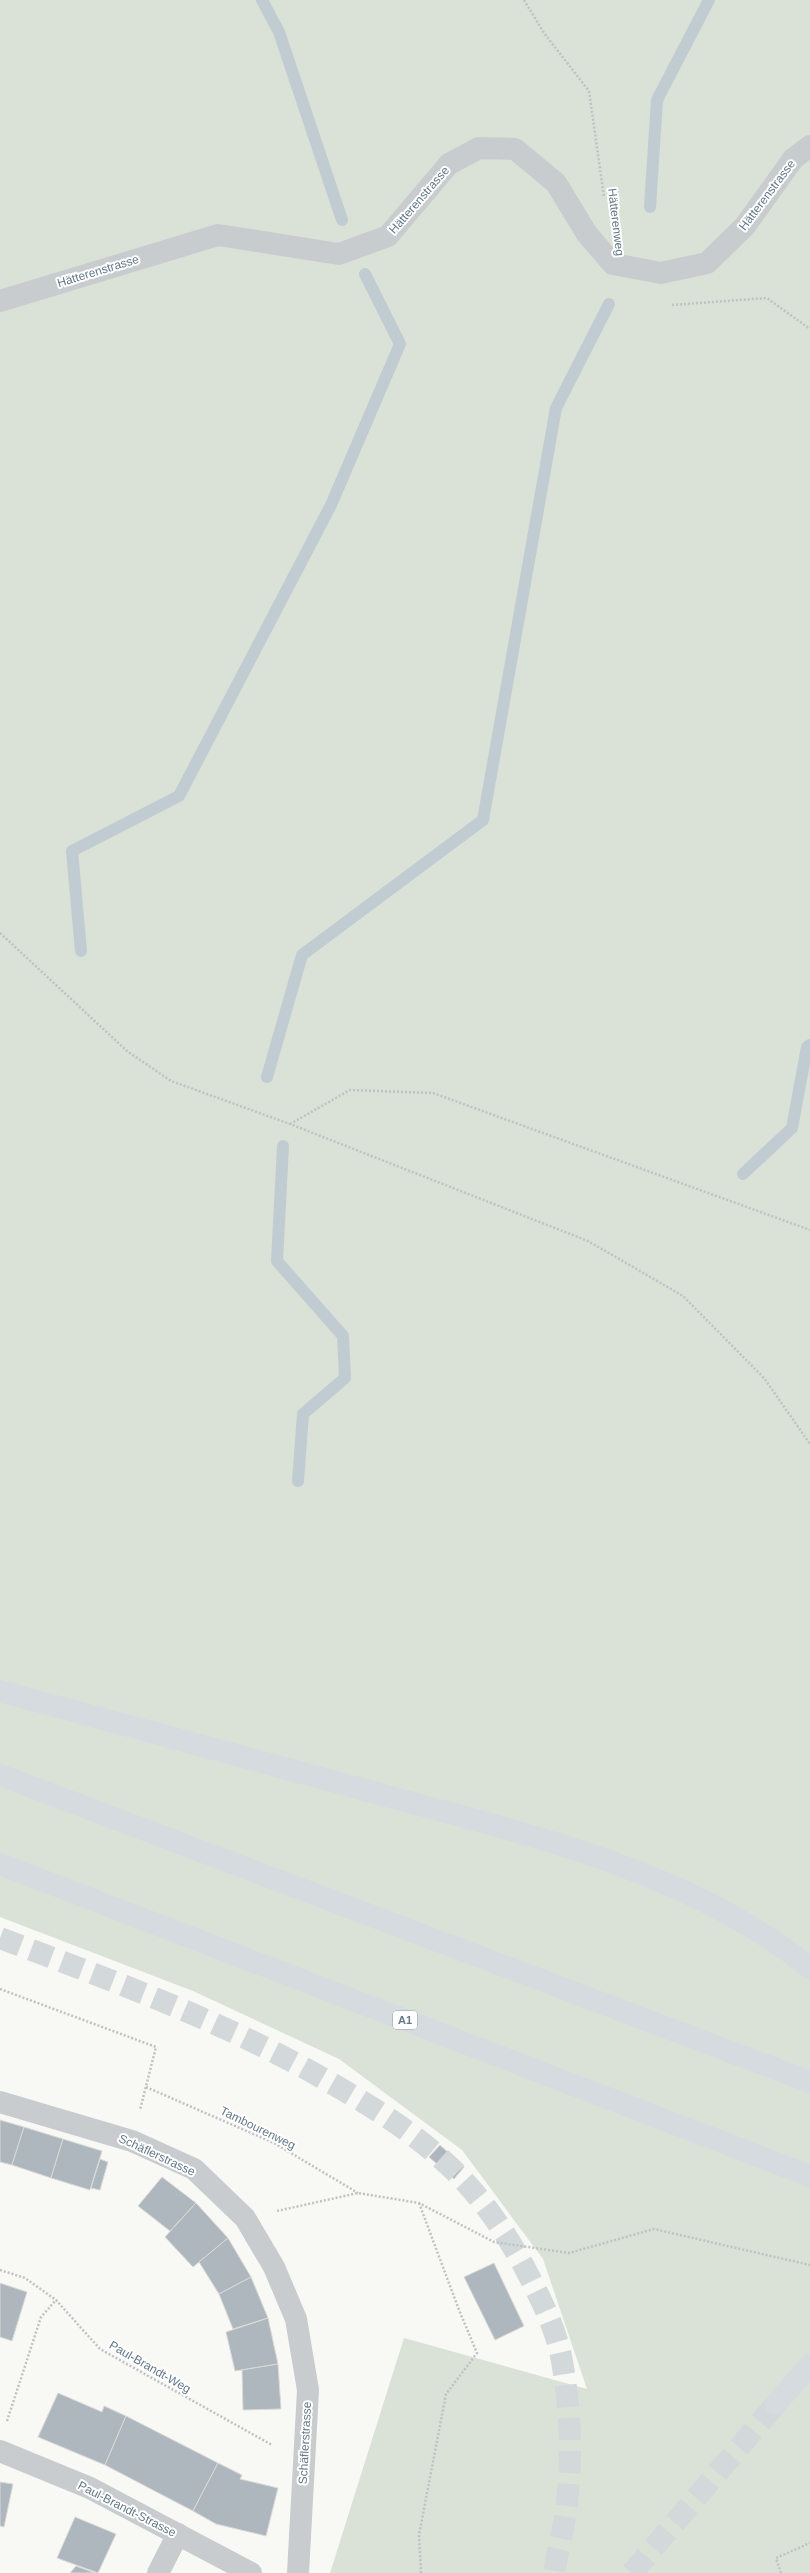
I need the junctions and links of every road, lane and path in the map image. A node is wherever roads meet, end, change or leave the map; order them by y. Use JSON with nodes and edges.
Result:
{"nodes":[{"id":1,"x":524,"y":0,"type":"edge"},
{"id":2,"x":810,"y":146,"type":"edge"},
{"id":3,"x":605,"y":204,"type":"dead end"},
{"id":4,"x":0,"y":301,"type":"edge"},
{"id":5,"x":664,"y":305,"type":"dead end"},
{"id":6,"x":810,"y":329,"type":"edge"},
{"id":7,"x":0,"y":933,"type":"edge"},
{"id":8,"x":290,"y":1124,"type":"junction"},
{"id":9,"x":810,"y":1230,"type":"edge"},
{"id":10,"x":810,"y":1444,"type":"edge"},
{"id":11,"x":0,"y":1690,"type":"edge"},
{"id":12,"x":0,"y":1775,"type":"edge"},
{"id":13,"x":0,"y":1864,"type":"edge"},
{"id":14,"x":810,"y":1968,"type":"edge"},
{"id":15,"x":0,"y":1989,"type":"edge"},
{"id":16,"x":810,"y":2082,"type":"edge"},
{"id":17,"x":146,"y":2086,"type":"junction"},
{"id":18,"x":0,"y":2102,"type":"edge"},
{"id":19,"x":132,"y":2141,"type":"junction"},
{"id":20,"x":810,"y":2176,"type":"edge"},
{"id":21,"x":358,"y":2193,"type":"junction"},
{"id":22,"x":419,"y":2203,"type":"junction"},
{"id":23,"x":245,"y":2218,"type":"junction"},
{"id":24,"x":810,"y":2265,"type":"edge"},
{"id":25,"x":0,"y":2270,"type":"edge"},
{"id":26,"x":56,"y":2300,"type":"junction"},
{"id":27,"x":810,"y":2365,"type":"edge"},
{"id":28,"x":776,"y":2404,"type":"tunnel mouth"},
{"id":29,"x":5,"y":2429,"type":"dead end"},
{"id":30,"x":0,"y":2451,"type":"edge"},
{"id":31,"x":305,"y":2462,"type":"junction"},
{"id":32,"x":178,"y":2534,"type":"junction"},
{"id":33,"x":810,"y":2543,"type":"edge"},
{"id":34,"x":158,"y":2573,"type":"edge"},
{"id":35,"x":251,"y":2573,"type":"edge"},
{"id":36,"x":298,"y":2573,"type":"edge"},
{"id":37,"x":421,"y":2573,"type":"edge"},
{"id":38,"x":780,"y":2573,"type":"edge"}],
"edges":[{"from":1,"to":3,"type":"path","name":"Hätterenweg"},
{"from":2,"to":4,"type":"street","name":"Hätterenstrasse"},
{"from":5,"to":6,"type":"path"},
{"from":7,"to":8,"type":"path"},
{"from":8,"to":9,"type":"path"},
{"from":8,"to":10,"type":"path"},
{"from":11,"to":14,"type":"highway"},
{"from":12,"to":16,"type":"highway"},
{"from":13,"to":20,"type":"highway","number":"A1"},
{"from":15,"to":17,"type":"path"},
{"from":17,"to":19,"type":"path"},
{"from":17,"to":21,"type":"path","name":"Tambourenweg"},
{"from":18,"to":19,"type":"street","name":"Schäflerstrasse"},
{"from":19,"to":23,"type":"street","name":"Schäflerstrasse"},
{"from":21,"to":22,"type":"path"},
{"from":21,"to":23,"type":"path"},
{"from":22,"to":24,"type":"path"},
{"from":22,"to":37,"type":"path"},
{"from":23,"to":31,"type":"street","name":"Schäflerstrasse"},
{"from":25,"to":26,"type":"path","name":"Paul-Brandt-Weg"},
{"from":26,"to":29,"type":"path"},
{"from":26,"to":31,"type":"path","name":"Paul-Brandt-Weg"},
{"from":27,"to":28,"type":"highway"},
{"from":30,"to":32,"type":"street","name":"Paul-Brandt-Strasse"},
{"from":31,"to":36,"type":"street","name":"Schäflerstrasse"},
{"from":32,"to":34,"type":"street"},
{"from":32,"to":35,"type":"street","name":"Paul-Brandt-Strasse"},
{"from":33,"to":38,"type":"path"}]}
